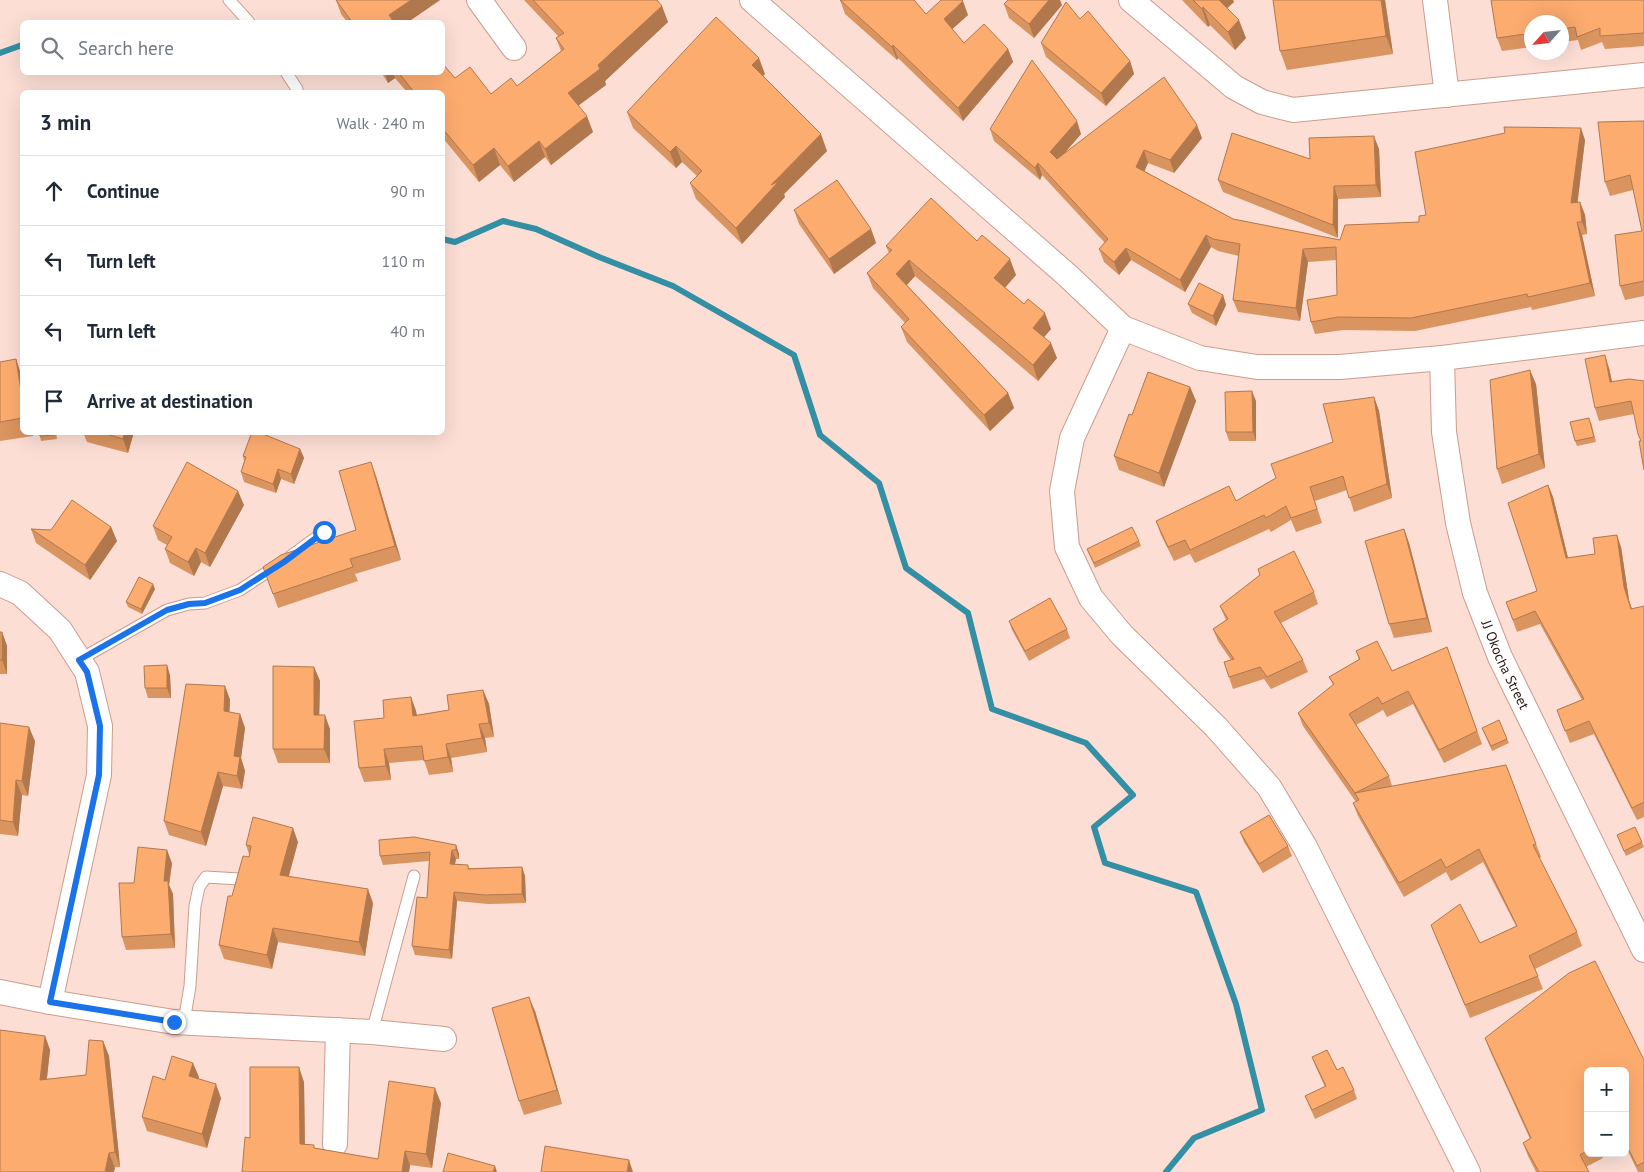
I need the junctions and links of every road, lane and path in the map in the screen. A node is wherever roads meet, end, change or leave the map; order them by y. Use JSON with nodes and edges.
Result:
{"nodes":[{"id":1,"x":229,"y":0,"type":"edge"},
{"id":2,"x":478,"y":0,"type":"edge"},
{"id":3,"x":752,"y":0,"type":"edge"},
{"id":4,"x":1131,"y":0,"type":"edge"},
{"id":5,"x":1435,"y":0,"type":"edge"},
{"id":6,"x":247,"y":20,"type":"edge"},
{"id":7,"x":514,"y":48,"type":"dead end"},
{"id":8,"x":288,"y":75,"type":"edge"},
{"id":9,"x":1644,"y":75,"type":"edge"},
{"id":10,"x":297,"y":89,"type":"dead end"},
{"id":11,"x":1447,"y":95,"type":"junction"},
{"id":12,"x":1123,"y":328,"type":"junction"},
{"id":13,"x":1644,"y":333,"type":"edge"},
{"id":14,"x":1442,"y":358,"type":"junction"},
{"id":15,"x":324,"y":532,"type":"dead end"},
{"id":16,"x":0,"y":584,"type":"edge"},
{"id":17,"x":79,"y":660,"type":"junction"},
{"id":18,"x":414,"y":876,"type":"dead end"},
{"id":19,"x":239,"y":879,"type":"edge"},
{"id":20,"x":1644,"y":950,"type":"edge"},
{"id":21,"x":0,"y":992,"type":"edge"},
{"id":22,"x":50,"y":1002,"type":"junction"},
{"id":23,"x":184,"y":1022,"type":"junction"},
{"id":24,"x":338,"y":1030,"type":"junction"},
{"id":25,"x":372,"y":1032,"type":"junction"},
{"id":26,"x":444,"y":1039,"type":"dead end"},
{"id":27,"x":335,"y":1144,"type":"dead end"},
{"id":28,"x":1468,"y":1172,"type":"edge"}],
"edges":[{"from":1,"to":6,"type":"lane"},
{"from":2,"to":7,"type":"street"},
{"from":3,"to":12,"type":"street"},
{"from":4,"to":11,"type":"street"},
{"from":5,"to":11,"type":"street"},
{"from":8,"to":10,"type":"lane"},
{"from":9,"to":11,"type":"street"},
{"from":12,"to":14,"type":"street"},
{"from":12,"to":28,"type":"street"},
{"from":13,"to":14,"type":"street"},
{"from":14,"to":20,"type":"street","name":"JJ Okocha Street"},
{"from":15,"to":17,"type":"lane"},
{"from":16,"to":17,"type":"street"},
{"from":17,"to":22,"type":"street"},
{"from":18,"to":25,"type":"lane"},
{"from":19,"to":23,"type":"lane"},
{"from":21,"to":22,"type":"street"},
{"from":22,"to":23,"type":"street"},
{"from":23,"to":24,"type":"street"},
{"from":24,"to":25,"type":"street"},
{"from":24,"to":27,"type":"street"},
{"from":25,"to":26,"type":"street"}]}
